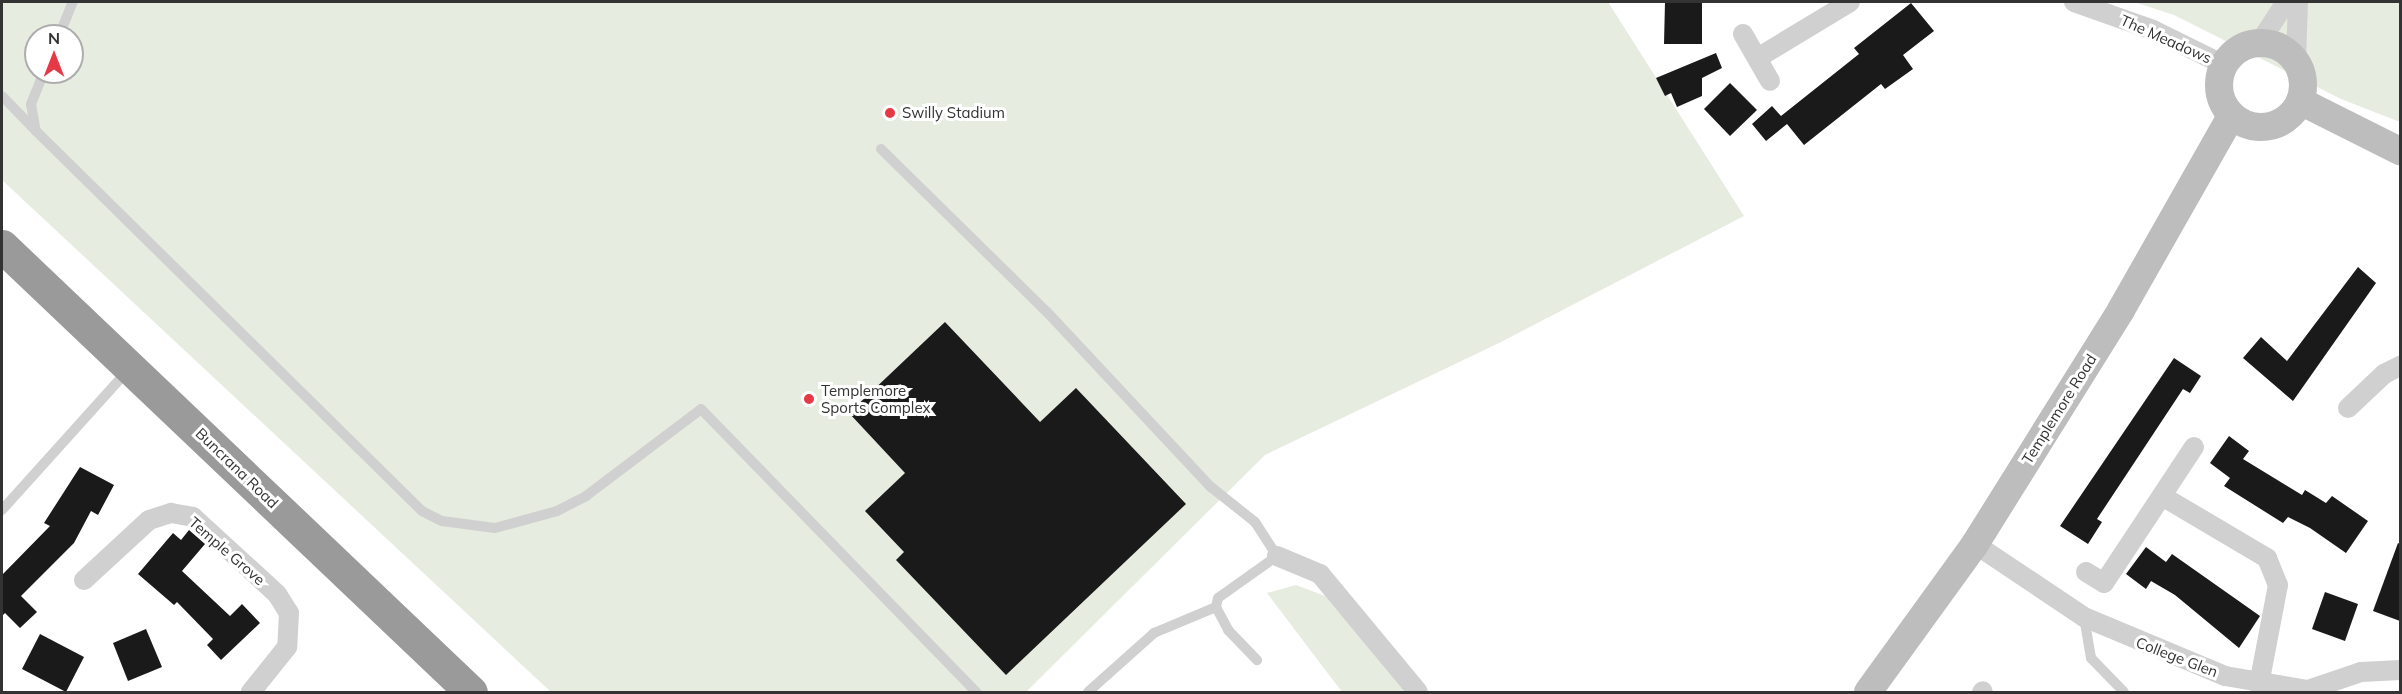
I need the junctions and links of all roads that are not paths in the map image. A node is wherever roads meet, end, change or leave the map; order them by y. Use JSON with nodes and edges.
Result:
{"nodes":[{"id":1,"x":74,"y":2,"type":"edge"},
{"id":2,"x":1850,"y":2,"type":"edge"},
{"id":3,"x":2074,"y":2,"type":"edge"},
{"id":4,"x":2286,"y":2,"type":"edge"},
{"id":5,"x":2298,"y":2,"type":"edge"},
{"id":6,"x":64,"y":24,"type":"edge"},
{"id":7,"x":1743,"y":34,"type":"dead end"},
{"id":8,"x":2260,"y":42,"type":"junction"},
{"id":9,"x":1759,"y":57,"type":"junction"},
{"id":10,"x":2296,"y":61,"type":"junction"},
{"id":11,"x":2224,"y":65,"type":"junction"},
{"id":12,"x":1770,"y":81,"type":"dead end"},
{"id":13,"x":40,"y":84,"type":"edge"},
{"id":14,"x":2,"y":96,"type":"edge"},
{"id":15,"x":2301,"y":101,"type":"junction"},
{"id":16,"x":2232,"y":115,"type":"junction"},
{"id":17,"x":36,"y":131,"type":"junction"},
{"id":18,"x":881,"y":149,"type":"dead end"},
{"id":19,"x":2400,"y":151,"type":"edge"},
{"id":20,"x":2,"y":246,"type":"edge"},
{"id":21,"x":2400,"y":366,"type":"edge"},
{"id":22,"x":131,"y":367,"type":"junction"},
{"id":23,"x":2348,"y":408,"type":"dead end"},
{"id":24,"x":2194,"y":447,"type":"dead end"},
{"id":25,"x":2162,"y":496,"type":"junction"},
{"id":26,"x":2,"y":510,"type":"edge"},
{"id":27,"x":1976,"y":544,"type":"junction"},
{"id":28,"x":1277,"y":556,"type":"junction"},
{"id":29,"x":2086,"y":572,"type":"dead end"},
{"id":30,"x":84,"y":580,"type":"dead end"},
{"id":31,"x":1216,"y":607,"type":"junction"},
{"id":32,"x":2084,"y":617,"type":"junction"},
{"id":33,"x":1257,"y":660,"type":"dead end"},
{"id":34,"x":2400,"y":670,"type":"edge"},
{"id":35,"x":2259,"y":685,"type":"junction"},
{"id":36,"x":251,"y":693,"type":"edge"},
{"id":37,"x":471,"y":693,"type":"edge"},
{"id":38,"x":976,"y":693,"type":"edge"},
{"id":39,"x":1088,"y":693,"type":"edge"},
{"id":40,"x":1418,"y":693,"type":"edge"},
{"id":41,"x":1868,"y":693,"type":"edge"},
{"id":42,"x":2124,"y":693,"type":"edge"}],
"edges":[{"from":1,"to":6,"type":"lane"},
{"from":2,"to":9,"type":"street"},
{"from":3,"to":11,"type":"street","name":"The Meadows"},
{"from":4,"to":8,"type":"street"},
{"from":5,"to":10,"type":"street"},
{"from":7,"to":9,"type":"street"},
{"from":8,"to":10,"type":"main road"},
{"from":8,"to":11,"type":"main road"},
{"from":9,"to":12,"type":"street"},
{"from":10,"to":15,"type":"main road"},
{"from":11,"to":16,"type":"main road"},
{"from":13,"to":17,"type":"lane"},
{"from":14,"to":17,"type":"lane"},
{"from":15,"to":16,"type":"main road"},
{"from":15,"to":19,"type":"main road"},
{"from":16,"to":27,"type":"main road","name":"Templemore Road"},
{"from":17,"to":38,"type":"lane"},
{"from":18,"to":28,"type":"lane"},
{"from":20,"to":22,"type":"highway","name":"Buncrana Road"},
{"from":21,"to":23,"type":"street"},
{"from":22,"to":26,"type":"lane"},
{"from":22,"to":37,"type":"highway","name":"Buncrana Road"},
{"from":24,"to":25,"type":"street"},
{"from":25,"to":29,"type":"street"},
{"from":25,"to":35,"type":"street"},
{"from":27,"to":32,"type":"street","name":"College Glen"},
{"from":27,"to":41,"type":"main road","name":"Templemore Road"},
{"from":28,"to":31,"type":"lane"},
{"from":28,"to":40,"type":"street"},
{"from":30,"to":36,"type":"street","name":"Temple Grove"},
{"from":31,"to":33,"type":"lane"},
{"from":31,"to":39,"type":"lane"},
{"from":32,"to":35,"type":"street","name":"College Glen"},
{"from":32,"to":42,"type":"lane"},
{"from":34,"to":35,"type":"street","name":"College Glen"}]}
